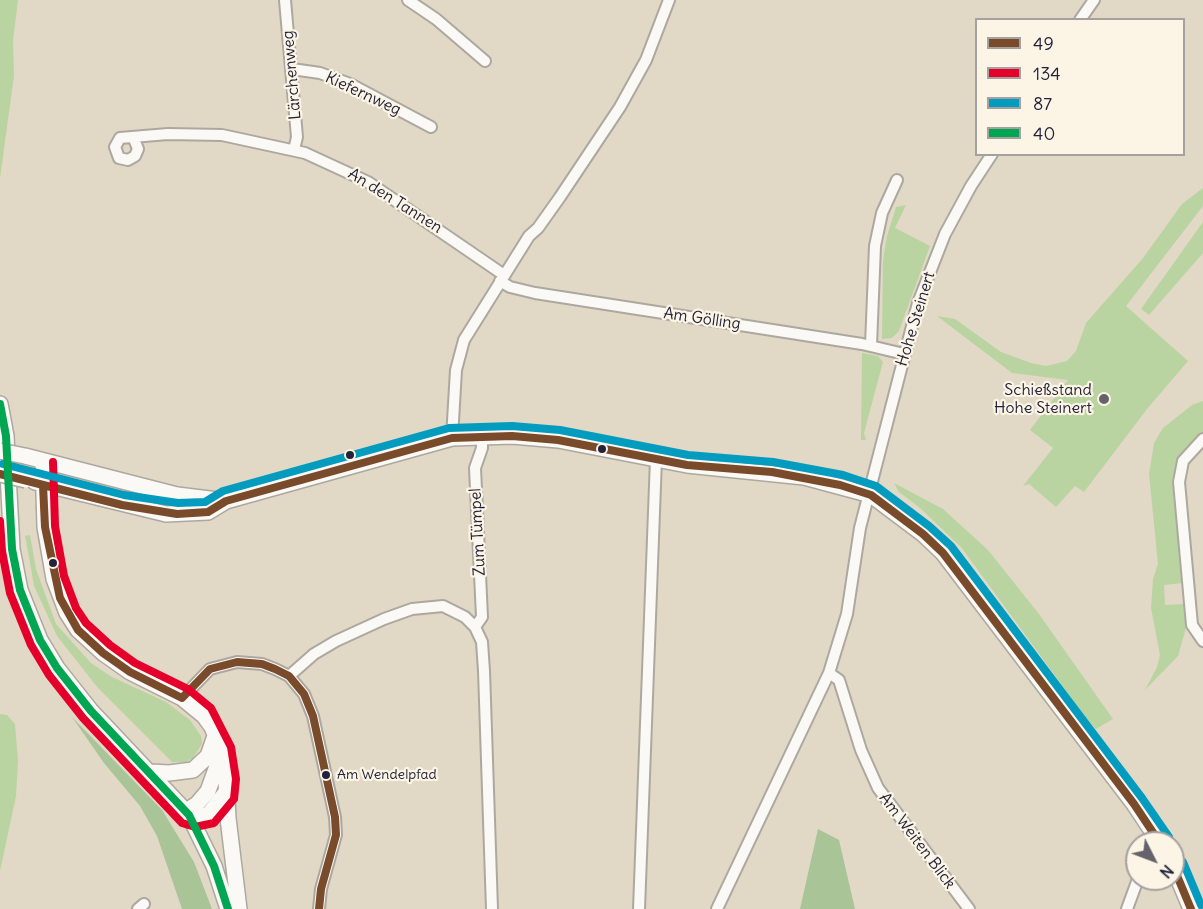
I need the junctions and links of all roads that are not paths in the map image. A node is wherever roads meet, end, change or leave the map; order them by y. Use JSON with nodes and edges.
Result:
{"nodes":[{"id":1,"x":285,"y":0,"type":"edge"},
{"id":2,"x":408,"y":0,"type":"edge"},
{"id":3,"x":669,"y":0,"type":"edge"},
{"id":4,"x":1094,"y":0,"type":"edge"},
{"id":5,"x":1081,"y":18,"type":"edge"},
{"id":6,"x":485,"y":61,"type":"dead end"},
{"id":7,"x":292,"y":69,"type":"junction"},
{"id":8,"x":431,"y":127,"type":"dead end"},
{"id":9,"x":134,"y":139,"type":"dead end"},
{"id":10,"x":294,"y":150,"type":"junction"},
{"id":11,"x":991,"y":156,"type":"edge"},
{"id":12,"x":897,"y":180,"type":"dead end"},
{"id":13,"x":502,"y":278,"type":"junction"},
{"id":14,"x":871,"y":345,"type":"junction"},
{"id":15,"x":904,"y":354,"type":"junction"},
{"id":16,"x":0,"y":404,"type":"edge"},
{"id":17,"x":482,"y":437,"type":"junction"},
{"id":18,"x":452,"y":438,"type":"junction"},
{"id":19,"x":1203,"y":439,"type":"edge"},
{"id":20,"x":0,"y":451,"type":"edge"},
{"id":21,"x":656,"y":459,"type":"junction"},
{"id":22,"x":43,"y":462,"type":"junction"},
{"id":23,"x":0,"y":474,"type":"edge"},
{"id":24,"x":43,"y":484,"type":"junction"},
{"id":25,"x":871,"y":495,"type":"junction"},
{"id":26,"x":226,"y":501,"type":"junction"},
{"id":27,"x":475,"y":627,"type":"junction"},
{"id":28,"x":1203,"y":641,"type":"edge"},
{"id":29,"x":830,"y":673,"type":"junction"},
{"id":30,"x":289,"y":676,"type":"junction"},
{"id":31,"x":182,"y":698,"type":"junction"},
{"id":32,"x":215,"y":736,"type":"junction"},
{"id":33,"x":222,"y":752,"type":"junction"},
{"id":34,"x":151,"y":772,"type":"junction"},
{"id":35,"x":226,"y":792,"type":"junction"},
{"id":36,"x":188,"y":813,"type":"junction"},
{"id":37,"x":1151,"y":831,"type":"edge"},
{"id":38,"x":1134,"y":891,"type":"edge"},
{"id":39,"x":1183,"y":891,"type":"edge"},
{"id":40,"x":228,"y":909,"type":"edge"},
{"id":41,"x":239,"y":909,"type":"edge"},
{"id":42,"x":319,"y":909,"type":"edge"},
{"id":43,"x":492,"y":909,"type":"edge"},
{"id":44,"x":639,"y":909,"type":"edge"},
{"id":45,"x":717,"y":909,"type":"edge"},
{"id":46,"x":969,"y":909,"type":"edge"},
{"id":47,"x":1127,"y":909,"type":"edge"},
{"id":48,"x":1191,"y":909,"type":"edge"}],
"edges":[{"from":1,"to":7,"type":"street","name":"Lärchenweg"},
{"from":2,"to":6,"type":"street"},
{"from":3,"to":13,"type":"street"},
{"from":4,"to":5,"type":"street"},
{"from":7,"to":8,"type":"street","name":"Kiefernweg"},
{"from":7,"to":10,"type":"street","name":"Lärchenweg"},
{"from":9,"to":10,"type":"street","name":"An den Tannen"},
{"from":10,"to":13,"type":"street","name":"An den Tannen"},
{"from":11,"to":15,"type":"street","name":"Hohe Steinert"},
{"from":12,"to":14,"type":"street"},
{"from":13,"to":14,"type":"street","name":"Am Gölling"},
{"from":13,"to":18,"type":"street"},
{"from":14,"to":15,"type":"street","name":"Am Gölling"},
{"from":15,"to":25,"type":"street","name":"Hohe Steinert"},
{"from":16,"to":34,"type":"main road"},
{"from":17,"to":18,"type":"main road"},
{"from":17,"to":21,"type":"main road"},
{"from":17,"to":27,"type":"street","name":"Zum Tümpel"},
{"from":18,"to":26,"type":"main road"},
{"from":19,"to":28,"type":"street"},
{"from":20,"to":22,"type":"main road","bridge":true},
{"from":21,"to":25,"type":"main road"},
{"from":21,"to":44,"type":"street"},
{"from":22,"to":24,"type":"main road"},
{"from":22,"to":26,"type":"main road"},
{"from":23,"to":24,"type":"main road","bridge":true},
{"from":24,"to":26,"type":"main road"},
{"from":24,"to":31,"type":"main road"},
{"from":25,"to":29,"type":"street"},
{"from":25,"to":37,"type":"main road"},
{"from":27,"to":30,"type":"street"},
{"from":27,"to":43,"type":"street"},
{"from":29,"to":45,"type":"street"},
{"from":29,"to":46,"type":"street","name":"Am Weiten Blick"},
{"from":30,"to":31,"type":"street"},
{"from":30,"to":42,"type":"street"},
{"from":31,"to":32,"type":"main road"},
{"from":32,"to":33,"type":"main road"},
{"from":32,"to":34,"type":"main road"},
{"from":33,"to":35,"type":"main road"},
{"from":33,"to":36,"type":"main road"},
{"from":34,"to":36,"type":"main road"},
{"from":35,"to":36,"type":"main road"},
{"from":35,"to":41,"type":"main road"},
{"from":36,"to":40,"type":"main road"},
{"from":38,"to":47,"type":"street"},
{"from":39,"to":48,"type":"main road"}]}
